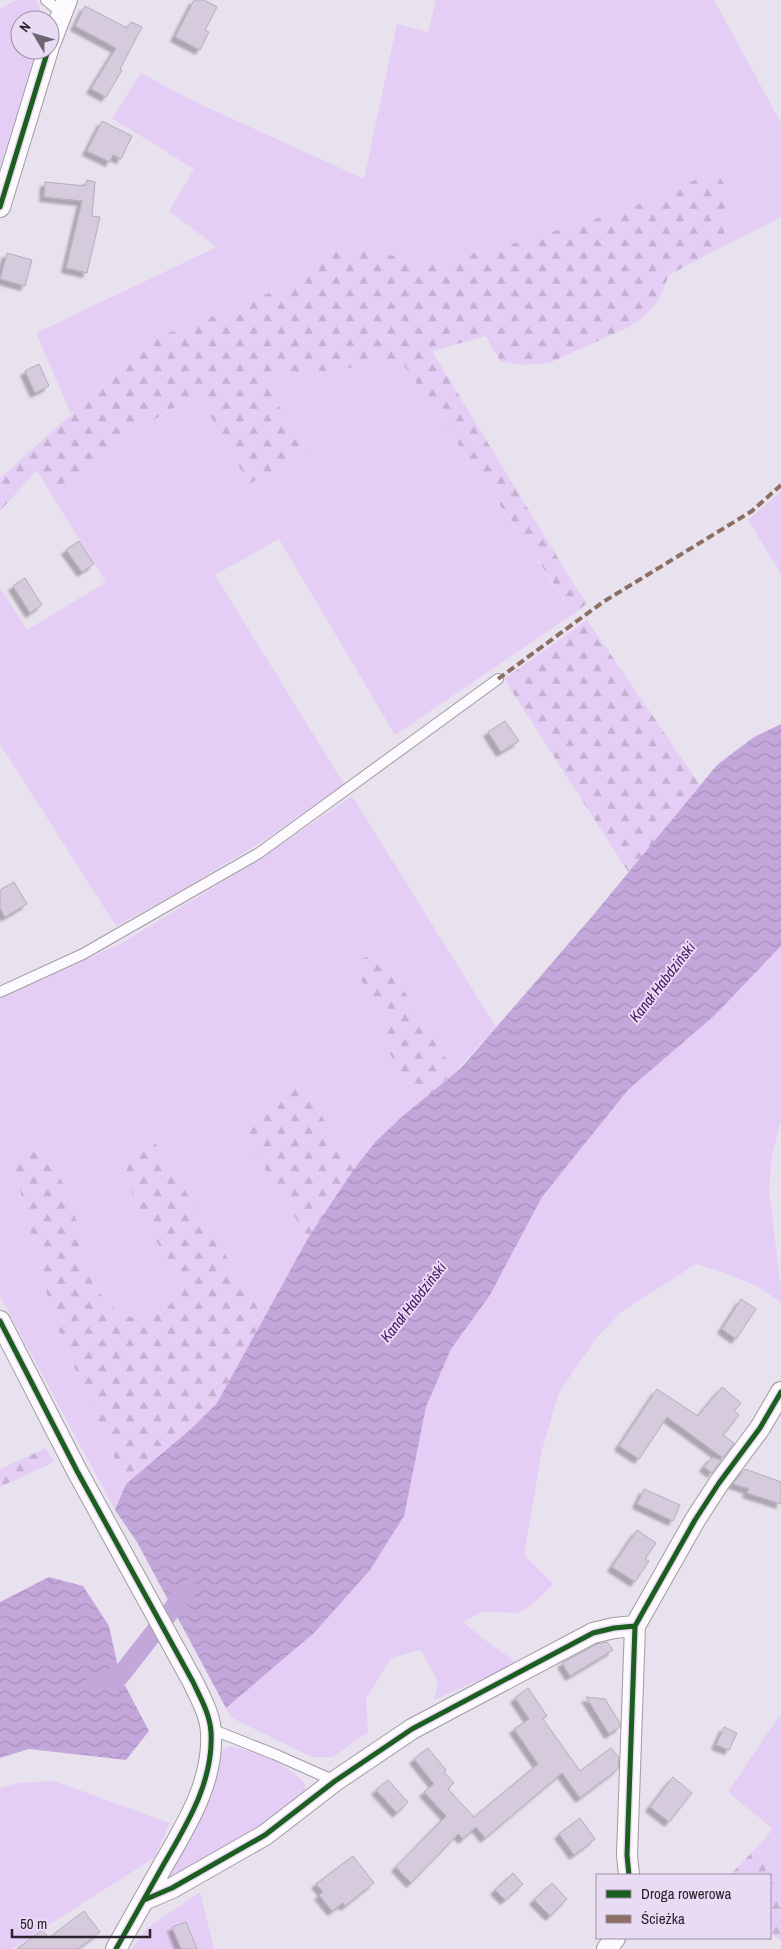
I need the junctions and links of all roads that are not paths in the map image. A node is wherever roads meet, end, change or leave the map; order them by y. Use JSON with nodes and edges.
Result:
{"nodes":[{"id":1,"x":45,"y":60,"type":"edge"},
{"id":2,"x":0,"y":207,"type":"edge"},
{"id":3,"x":498,"y":679,"type":"dead end"},
{"id":4,"x":0,"y":992,"type":"edge"},
{"id":5,"x":0,"y":1321,"type":"edge"},
{"id":6,"x":781,"y":1392,"type":"edge"},
{"id":7,"x":635,"y":1626,"type":"junction"},
{"id":8,"x":211,"y":1729,"type":"junction"},
{"id":9,"x":335,"y":1781,"type":"junction"},
{"id":10,"x":629,"y":1874,"type":"edge"},
{"id":11,"x":144,"y":1900,"type":"junction"},
{"id":12,"x":116,"y":1949,"type":"edge"}],
"edges":[{"from":1,"to":2,"type":"street"},
{"from":3,"to":4,"type":"lane"},
{"from":5,"to":8,"type":"street"},
{"from":6,"to":7,"type":"street"},
{"from":7,"to":9,"type":"street"},
{"from":7,"to":10,"type":"street"},
{"from":8,"to":9,"type":"lane"},
{"from":8,"to":11,"type":"street"},
{"from":9,"to":11,"type":"street"},
{"from":11,"to":12,"type":"street"}]}
